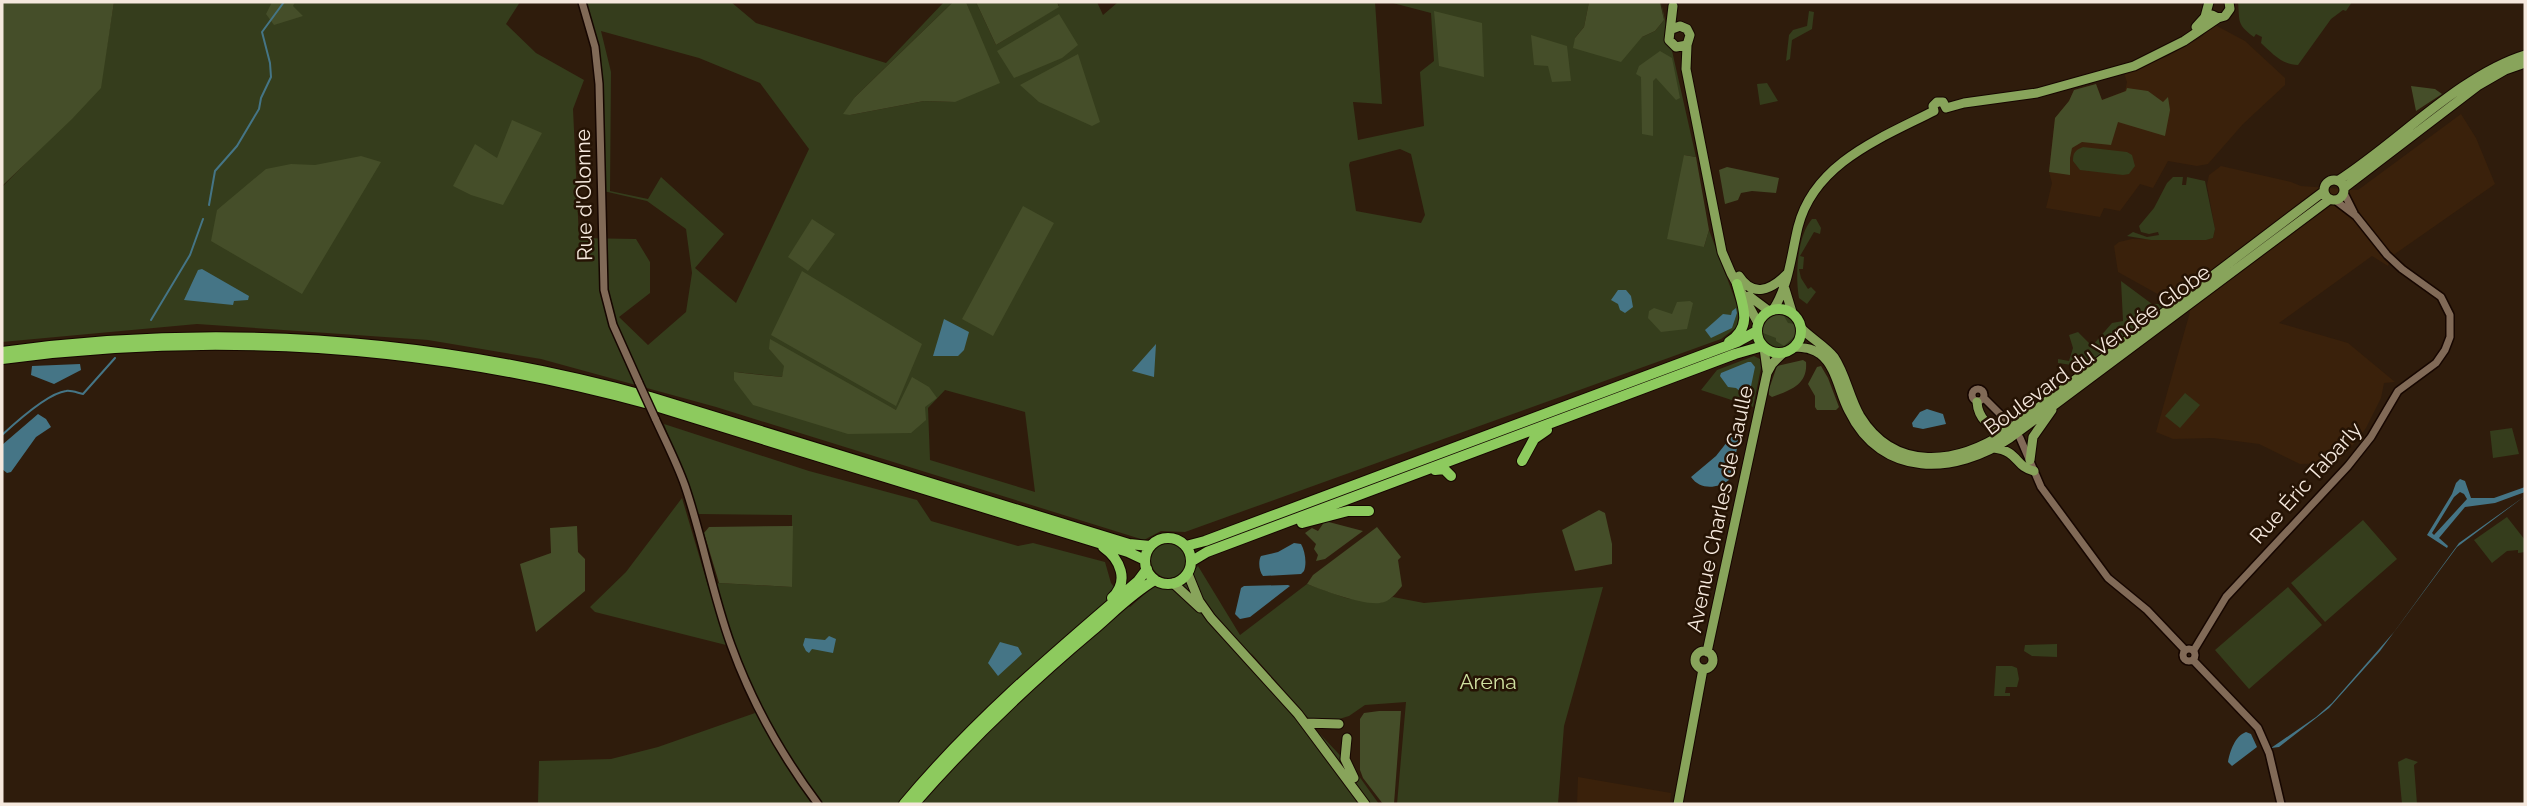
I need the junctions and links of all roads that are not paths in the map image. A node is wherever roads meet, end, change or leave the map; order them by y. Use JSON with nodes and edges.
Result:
{"nodes":[{"id":1,"x":582,"y":2,"type":"edge"},
{"id":2,"x":2229,"y":2,"type":"edge"},
{"id":3,"x":1673,"y":4,"type":"edge"},
{"id":4,"x":2209,"y":5,"type":"edge"},
{"id":5,"x":2218,"y":18,"type":"junction"},
{"id":6,"x":1683,"y":26,"type":"junction"},
{"id":7,"x":1672,"y":29,"type":"junction"},
{"id":8,"x":1687,"y":45,"type":"junction"},
{"id":9,"x":1676,"y":47,"type":"junction"},
{"id":10,"x":2525,"y":55,"type":"edge"},
{"id":11,"x":2525,"y":63,"type":"edge"},
{"id":12,"x":1686,"y":69,"type":"junction"},
{"id":13,"x":2097,"y":76,"type":"junction"},
{"id":14,"x":2342,"y":187,"type":"junction"},
{"id":15,"x":2329,"y":197,"type":"junction"},
{"id":16,"x":2356,"y":216,"type":"junction"},
{"id":17,"x":1722,"y":252,"type":"junction"},
{"id":18,"x":1788,"y":273,"type":"junction"},
{"id":19,"x":1738,"y":286,"type":"junction"},
{"id":20,"x":1785,"y":289,"type":"junction"},
{"id":21,"x":1771,"y":310,"type":"junction"},
{"id":22,"x":1792,"y":312,"type":"junction"},
{"id":23,"x":1758,"y":327,"type":"junction"},
{"id":24,"x":1802,"y":329,"type":"junction"},
{"id":25,"x":142,"y":342,"type":"junction"},
{"id":26,"x":118,"y":344,"type":"junction"},
{"id":27,"x":1720,"y":347,"type":"junction"},
{"id":28,"x":1763,"y":347,"type":"junction"},
{"id":29,"x":1795,"y":348,"type":"junction"},
{"id":30,"x":2,"y":352,"type":"edge"},
{"id":31,"x":1783,"y":353,"type":"junction"},
{"id":32,"x":2,"y":359,"type":"edge"},
{"id":33,"x":1767,"y":373,"type":"junction"},
{"id":34,"x":1980,"y":400,"type":"joint"},
{"id":35,"x":1609,"y":402,"type":"junction"},
{"id":36,"x":2057,"y":403,"type":"junction"},
{"id":37,"x":1991,"y":428,"type":"junction"},
{"id":38,"x":2007,"y":428,"type":"junction"},
{"id":39,"x":2020,"y":438,"type":"dead end"},
{"id":40,"x":1991,"y":446,"type":"junction"},
{"id":41,"x":2030,"y":460,"type":"junction"},
{"id":42,"x":1522,"y":461,"type":"dead end"},
{"id":43,"x":2034,"y":471,"type":"junction"},
{"id":44,"x":1414,"y":475,"type":"junction"},
{"id":45,"x":1451,"y":476,"type":"dead end"},
{"id":46,"x":1369,"y":511,"type":"dead end"},
{"id":47,"x":1238,"y":541,"type":"junction"},
{"id":48,"x":1097,"y":542,"type":"junction"},
{"id":49,"x":1150,"y":546,"type":"junction"},
{"id":50,"x":1186,"y":546,"type":"junction"},
{"id":51,"x":1192,"y":561,"type":"junction"},
{"id":52,"x":1146,"y":565,"type":"junction"},
{"id":53,"x":1188,"y":574,"type":"junction"},
{"id":54,"x":1155,"y":580,"type":"junction"},
{"id":55,"x":1173,"y":583,"type":"junction"},
{"id":56,"x":1211,"y":618,"type":"junction"},
{"id":57,"x":1088,"y":624,"type":"junction"},
{"id":58,"x":2185,"y":650,"type":"junction"},
{"id":59,"x":2194,"y":650,"type":"junction"},
{"id":60,"x":2193,"y":660,"type":"junction"},
{"id":61,"x":1305,"y":723,"type":"junction"},
{"id":62,"x":1339,"y":724,"type":"dead end"},
{"id":63,"x":1347,"y":738,"type":"dead end"},
{"id":64,"x":818,"y":804,"type":"edge"},
{"id":65,"x":904,"y":804,"type":"edge"},
{"id":66,"x":914,"y":804,"type":"edge"},
{"id":67,"x":1367,"y":804,"type":"edge"},
{"id":68,"x":1678,"y":804,"type":"edge"},
{"id":69,"x":2281,"y":804,"type":"edge"}],
"edges":[{"from":1,"to":64,"type":"street","name":"Rue d'Olonne","bridge":true},
{"from":2,"to":5,"type":"main road"},
{"from":3,"to":6,"type":"main road"},
{"from":3,"to":7,"type":"main road"},
{"from":4,"to":5,"type":"main road"},
{"from":4,"to":13,"type":"main road"},
{"from":5,"to":13,"type":"main road"},
{"from":6,"to":7,"type":"main road"},
{"from":6,"to":8,"type":"main road"},
{"from":7,"to":9,"type":"main road"},
{"from":8,"to":9,"type":"main road"},
{"from":8,"to":12,"type":"main road"},
{"from":9,"to":12,"type":"main road"},
{"from":10,"to":14,"type":"main road"},
{"from":11,"to":14,"type":"main road"},
{"from":12,"to":17,"type":"main road"},
{"from":13,"to":18,"type":"main road"},
{"from":14,"to":15,"type":"main road"},
{"from":14,"to":15,"type":"main road"},
{"from":14,"to":16,"type":"street"},
{"from":15,"to":16,"type":"street"},
{"from":15,"to":36,"type":"main road","name":"Boulevard du Vendée Globe"},
{"from":15,"to":38,"type":"main road","name":"Boulevard du Vendée Globe"},
{"from":16,"to":59,"type":"street","name":"Rue Éric Tabarly"},
{"from":17,"to":18,"type":"main road"},
{"from":17,"to":19,"type":"main road"},
{"from":18,"to":20,"type":"main road"},
{"from":19,"to":21,"type":"main road"},
{"from":19,"to":23,"type":"main road"},
{"from":19,"to":27,"type":"highway"},
{"from":20,"to":21,"type":"main road"},
{"from":20,"to":22,"type":"main road"},
{"from":21,"to":22,"type":"highway"},
{"from":21,"to":23,"type":"highway"},
{"from":22,"to":24,"type":"highway"},
{"from":23,"to":27,"type":"highway"},
{"from":23,"to":28,"type":"highway"},
{"from":24,"to":29,"type":"highway"},
{"from":24,"to":40,"type":"main road","name":"Boulevard du Vendée Globe"},
{"from":25,"to":26,"type":"highway"},
{"from":25,"to":48,"type":"highway"},
{"from":25,"to":49,"type":"highway"},
{"from":26,"to":30,"type":"highway"},
{"from":26,"to":32,"type":"highway"},
{"from":27,"to":50,"type":"highway"},
{"from":28,"to":31,"type":"highway"},
{"from":28,"to":33,"type":"main road"},
{"from":28,"to":35,"type":"highway"},
{"from":29,"to":31,"type":"highway"},
{"from":29,"to":40,"type":"main road","name":"Boulevard du Vendée Globe"},
{"from":31,"to":33,"type":"main road"},
{"from":33,"to":68,"type":"main road","name":"Avenue Charles de Gaulle"},
{"from":34,"to":37,"type":"main road"},
{"from":34,"to":38,"type":"street"},
{"from":35,"to":42,"type":"highway"},
{"from":35,"to":44,"type":"highway"},
{"from":36,"to":40,"type":"main road","name":"Boulevard du Vendée Globe"},
{"from":36,"to":41,"type":"main road"},
{"from":37,"to":38,"type":"main road"},
{"from":37,"to":40,"type":"main road"},
{"from":38,"to":40,"type":"main road","name":"Boulevard du Vendée Globe"},
{"from":39,"to":41,"type":"street"},
{"from":40,"to":43,"type":"main road"},
{"from":41,"to":43,"type":"street"},
{"from":43,"to":58,"type":"street"},
{"from":44,"to":45,"type":"highway"},
{"from":44,"to":47,"type":"highway"},
{"from":46,"to":47,"type":"highway"},
{"from":47,"to":51,"type":"highway"},
{"from":48,"to":52,"type":"highway"},
{"from":48,"to":57,"type":"highway"},
{"from":49,"to":50,"type":"highway"},
{"from":49,"to":52,"type":"highway"},
{"from":50,"to":51,"type":"highway"},
{"from":51,"to":53,"type":"highway"},
{"from":52,"to":54,"type":"highway"},
{"from":52,"to":57,"type":"highway"},
{"from":53,"to":55,"type":"highway"},
{"from":53,"to":56,"type":"main road"},
{"from":54,"to":55,"type":"highway"},
{"from":54,"to":66,"type":"highway"},
{"from":55,"to":56,"type":"main road"},
{"from":56,"to":61,"type":"main road"},
{"from":57,"to":65,"type":"highway"},
{"from":58,"to":59,"type":"street"},
{"from":58,"to":60,"type":"street"},
{"from":59,"to":60,"type":"street"},
{"from":60,"to":69,"type":"street"},
{"from":61,"to":62,"type":"main road"},
{"from":61,"to":67,"type":"main road"},
{"from":63,"to":67,"type":"main road"}]}
